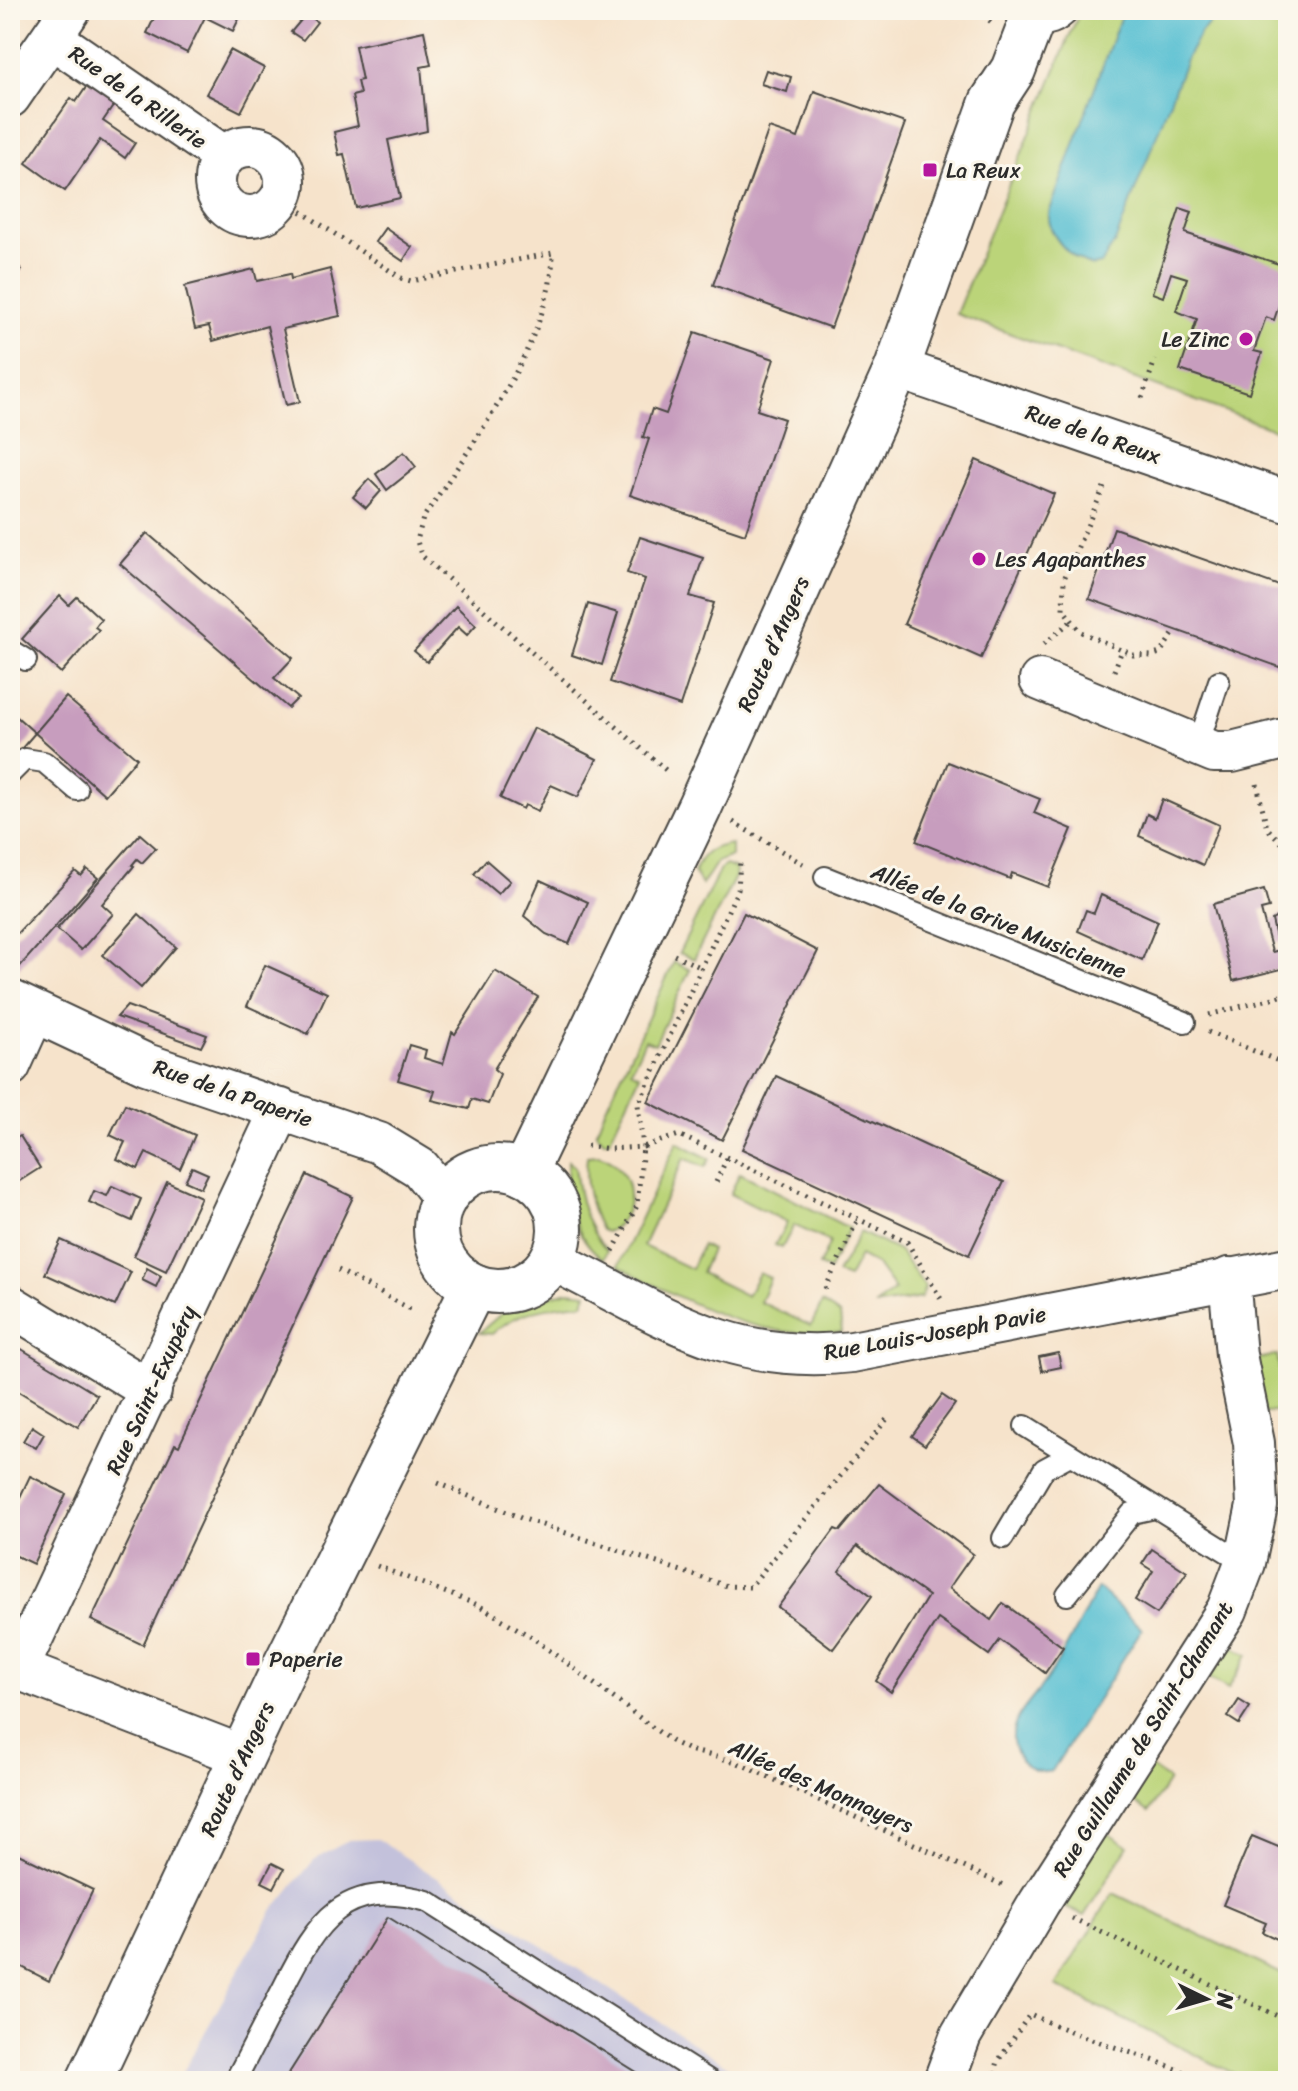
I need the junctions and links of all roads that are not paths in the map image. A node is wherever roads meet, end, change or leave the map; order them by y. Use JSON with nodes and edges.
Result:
{"nodes":[{"id":1,"x":1037,"y":14,"type":"edge"},
{"id":2,"x":61,"y":24,"type":"edge"},
{"id":3,"x":10,"y":97,"type":"edge"},
{"id":4,"x":225,"y":157,"type":"junction"},
{"id":5,"x":897,"y":368,"type":"junction"},
{"id":6,"x":1288,"y":502,"type":"edge"},
{"id":7,"x":1040,"y":680,"type":"dead end"},
{"id":8,"x":1219,"y":681,"type":"dead end"},
{"id":9,"x":1288,"y":738,"type":"edge"},
{"id":10,"x":1197,"y":748,"type":"junction"},
{"id":11,"x":10,"y":774,"type":"edge"},
{"id":12,"x":77,"y":790,"type":"dead end"},
{"id":13,"x":825,"y":877,"type":"road end"},
{"id":14,"x":22,"y":1006,"type":"edge"},
{"id":15,"x":1185,"y":1022,"type":"road end"},
{"id":16,"x":10,"y":1066,"type":"edge"},
{"id":17,"x":281,"y":1109,"type":"junction"},
{"id":18,"x":524,"y":1173,"type":"junction"},
{"id":19,"x":444,"y":1198,"type":"junction"},
{"id":20,"x":551,"y":1259,"type":"junction"},
{"id":21,"x":1288,"y":1268,"type":"edge"},
{"id":22,"x":1229,"y":1278,"type":"junction"},
{"id":23,"x":474,"y":1286,"type":"junction"},
{"id":24,"x":10,"y":1305,"type":"edge"},
{"id":25,"x":151,"y":1391,"type":"junction"},
{"id":26,"x":1025,"y":1426,"type":"dead end"},
{"id":27,"x":1070,"y":1455,"type":"junction"},
{"id":28,"x":1155,"y":1508,"type":"junction"},
{"id":29,"x":1003,"y":1538,"type":"dead end"},
{"id":30,"x":1245,"y":1563,"type":"junction"},
{"id":31,"x":1067,"y":1595,"type":"dead end"},
{"id":32,"x":14,"y":1668,"type":"edge"},
{"id":33,"x":243,"y":1756,"type":"junction"},
{"id":34,"x":89,"y":2081,"type":"edge"},
{"id":35,"x":235,"y":2081,"type":"edge"},
{"id":36,"x":710,"y":2081,"type":"edge"},
{"id":37,"x":944,"y":2081,"type":"edge"}],
"edges":[{"from":1,"to":5,"type":"street","name":"Route d’Angers"},
{"from":2,"to":3,"type":"street","name":"Rue de la Rillerie"},
{"from":2,"to":4,"type":"street","name":"Rue de la Rillerie"},
{"from":4,"to":4,"type":"street","name":"Rue de la Rillerie"},
{"from":5,"to":6,"type":"street","name":"Rue de la Reux"},
{"from":5,"to":18,"type":"street","name":"Route d’Angers"},
{"from":7,"to":10,"type":"street"},
{"from":8,"to":10,"type":"lane"},
{"from":9,"to":10,"type":"street"},
{"from":11,"to":12,"type":"lane"},
{"from":13,"to":15,"type":"lane","name":"Allée de la Grive Musicienne"},
{"from":14,"to":16,"type":"street"},
{"from":14,"to":17,"type":"street","name":"Rue de la Paperie"},
{"from":17,"to":19,"type":"street","name":"Rue de la Paperie"},
{"from":17,"to":25,"type":"street","name":"Rue Saint-Exupéry"},
{"from":18,"to":19,"type":"street"},
{"from":18,"to":20,"type":"street"},
{"from":19,"to":23,"type":"street"},
{"from":20,"to":22,"type":"street","name":"Rue Louis-Joseph Pavie"},
{"from":20,"to":23,"type":"street"},
{"from":21,"to":22,"type":"street","name":"Rue Louis-Joseph Pavie"},
{"from":22,"to":30,"type":"street","name":"Rue Guillaume de Saint-Chamant"},
{"from":23,"to":33,"type":"street","name":"Route d’Angers"},
{"from":24,"to":25,"type":"street"},
{"from":25,"to":32,"type":"street","name":"Rue Saint-Exupéry"},
{"from":26,"to":27,"type":"lane"},
{"from":27,"to":28,"type":"lane"},
{"from":27,"to":29,"type":"lane"},
{"from":28,"to":30,"type":"lane"},
{"from":28,"to":31,"type":"lane"},
{"from":30,"to":37,"type":"street","name":"Rue Guillaume de Saint-Chamant"},
{"from":32,"to":33,"type":"street"},
{"from":33,"to":34,"type":"street","name":"Route d’Angers"},
{"from":35,"to":36,"type":"lane"}]}
